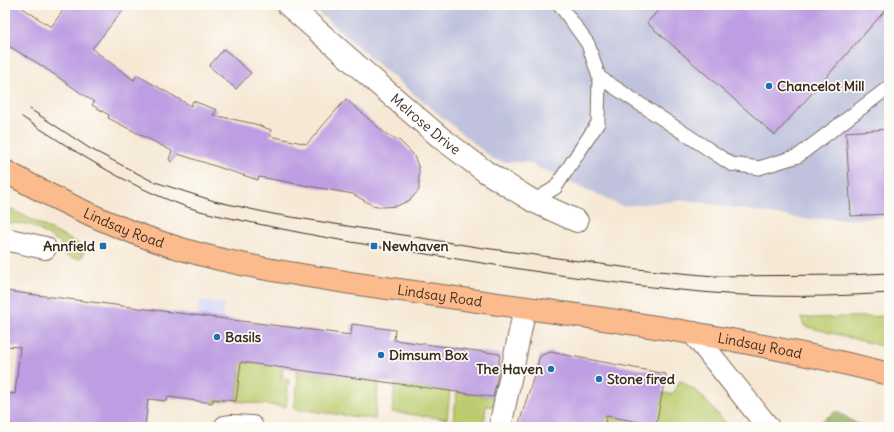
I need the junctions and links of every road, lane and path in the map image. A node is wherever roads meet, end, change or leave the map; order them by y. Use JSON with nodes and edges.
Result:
{"nodes":[{"id":1,"x":288,"y":5,"type":"edge"},
{"id":2,"x":560,"y":5,"type":"edge"},
{"id":3,"x":599,"y":77,"type":"junction"},
{"id":4,"x":889,"y":86,"type":"edge"},
{"id":5,"x":5,"y":171,"type":"edge"},
{"id":6,"x":533,"y":201,"type":"junction"},
{"id":7,"x":577,"y":222,"type":"dead end"},
{"id":8,"x":5,"y":239,"type":"edge"},
{"id":9,"x":45,"y":248,"type":"dead end"},
{"id":10,"x":525,"y":308,"type":"junction"},
{"id":11,"x":693,"y":333,"type":"junction"},
{"id":12,"x":889,"y":374,"type":"edge"},
{"id":13,"x":225,"y":427,"type":"edge"},
{"id":14,"x":252,"y":427,"type":"edge"},
{"id":15,"x":500,"y":427,"type":"edge"},
{"id":16,"x":768,"y":427,"type":"edge"}],
"edges":[{"from":1,"to":6,"type":"street","name":"Melrose Drive"},
{"from":2,"to":3,"type":"lane"},
{"from":3,"to":4,"type":"lane"},
{"from":3,"to":6,"type":"lane"},
{"from":5,"to":10,"type":"main road","name":"Lindsay Road"},
{"from":6,"to":7,"type":"street","name":"Melrose Drive"},
{"from":8,"to":9,"type":"street"},
{"from":10,"to":11,"type":"main road","name":"Lindsay Road"},
{"from":10,"to":15,"type":"street"},
{"from":11,"to":12,"type":"main road","name":"Lindsay Road"},
{"from":11,"to":16,"type":"street"},
{"from":13,"to":14,"type":"street"}]}
